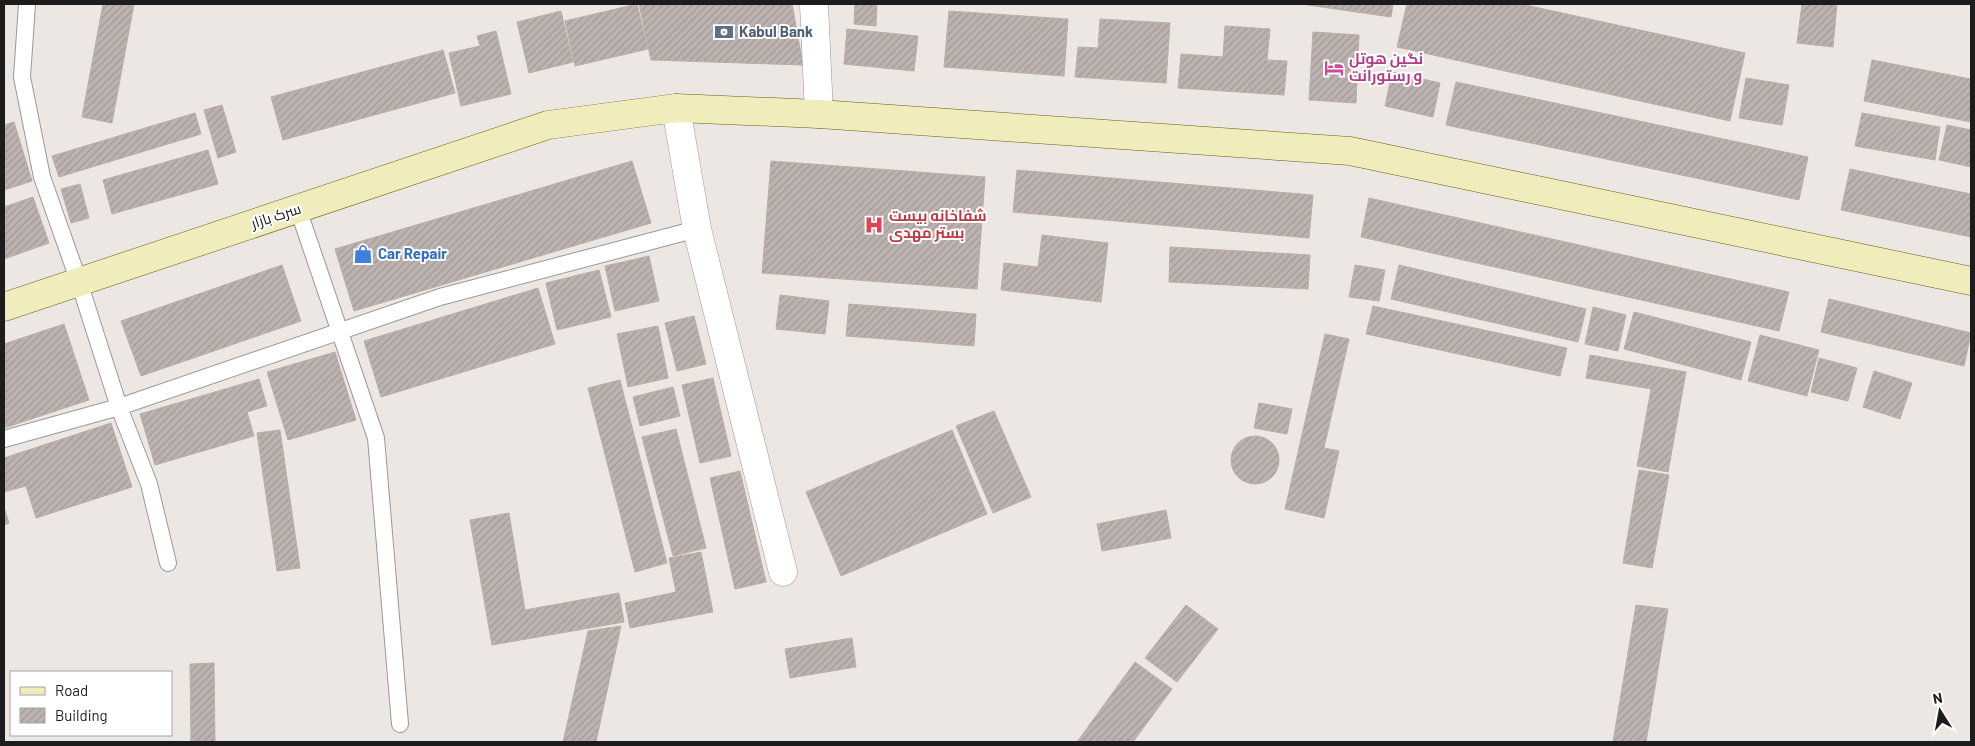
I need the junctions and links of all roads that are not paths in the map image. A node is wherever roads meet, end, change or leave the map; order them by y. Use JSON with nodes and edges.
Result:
{"nodes":[{"id":1,"x":27,"y":4,"type":"edge"},
{"id":2,"x":814,"y":4,"type":"edge"},
{"id":3,"x":676,"y":108,"type":"junction"},
{"id":4,"x":819,"y":114,"type":"junction"},
{"id":5,"x":298,"y":209,"type":"junction"},
{"id":6,"x":697,"y":229,"type":"junction"},
{"id":7,"x":1971,"y":281,"type":"edge"},
{"id":8,"x":79,"y":282,"type":"junction"},
{"id":9,"x":4,"y":307,"type":"edge"},
{"id":10,"x":340,"y":331,"type":"junction"},
{"id":11,"x":119,"y":407,"type":"junction"},
{"id":12,"x":4,"y":439,"type":"edge"},
{"id":13,"x":168,"y":562,"type":"dead end"},
{"id":14,"x":783,"y":572,"type":"dead end"},
{"id":15,"x":400,"y":724,"type":"dead end"}],
"edges":[{"from":1,"to":8,"type":"lane"},
{"from":2,"to":4,"type":"street"},
{"from":3,"to":4,"type":"main road","name":"سرک بازار"},
{"from":3,"to":5,"type":"main road","name":"سرک بازار"},
{"from":3,"to":6,"type":"street"},
{"from":4,"to":7,"type":"main road","name":"سرک بازار"},
{"from":5,"to":8,"type":"main road","name":"سرک بازار"},
{"from":5,"to":10,"type":"lane"},
{"from":6,"to":10,"type":"lane"},
{"from":6,"to":14,"type":"street"},
{"from":8,"to":9,"type":"main road","name":"سرک بازار"},
{"from":8,"to":11,"type":"lane"},
{"from":10,"to":11,"type":"lane"},
{"from":10,"to":15,"type":"lane"},
{"from":11,"to":12,"type":"lane"},
{"from":11,"to":13,"type":"lane"}]}
